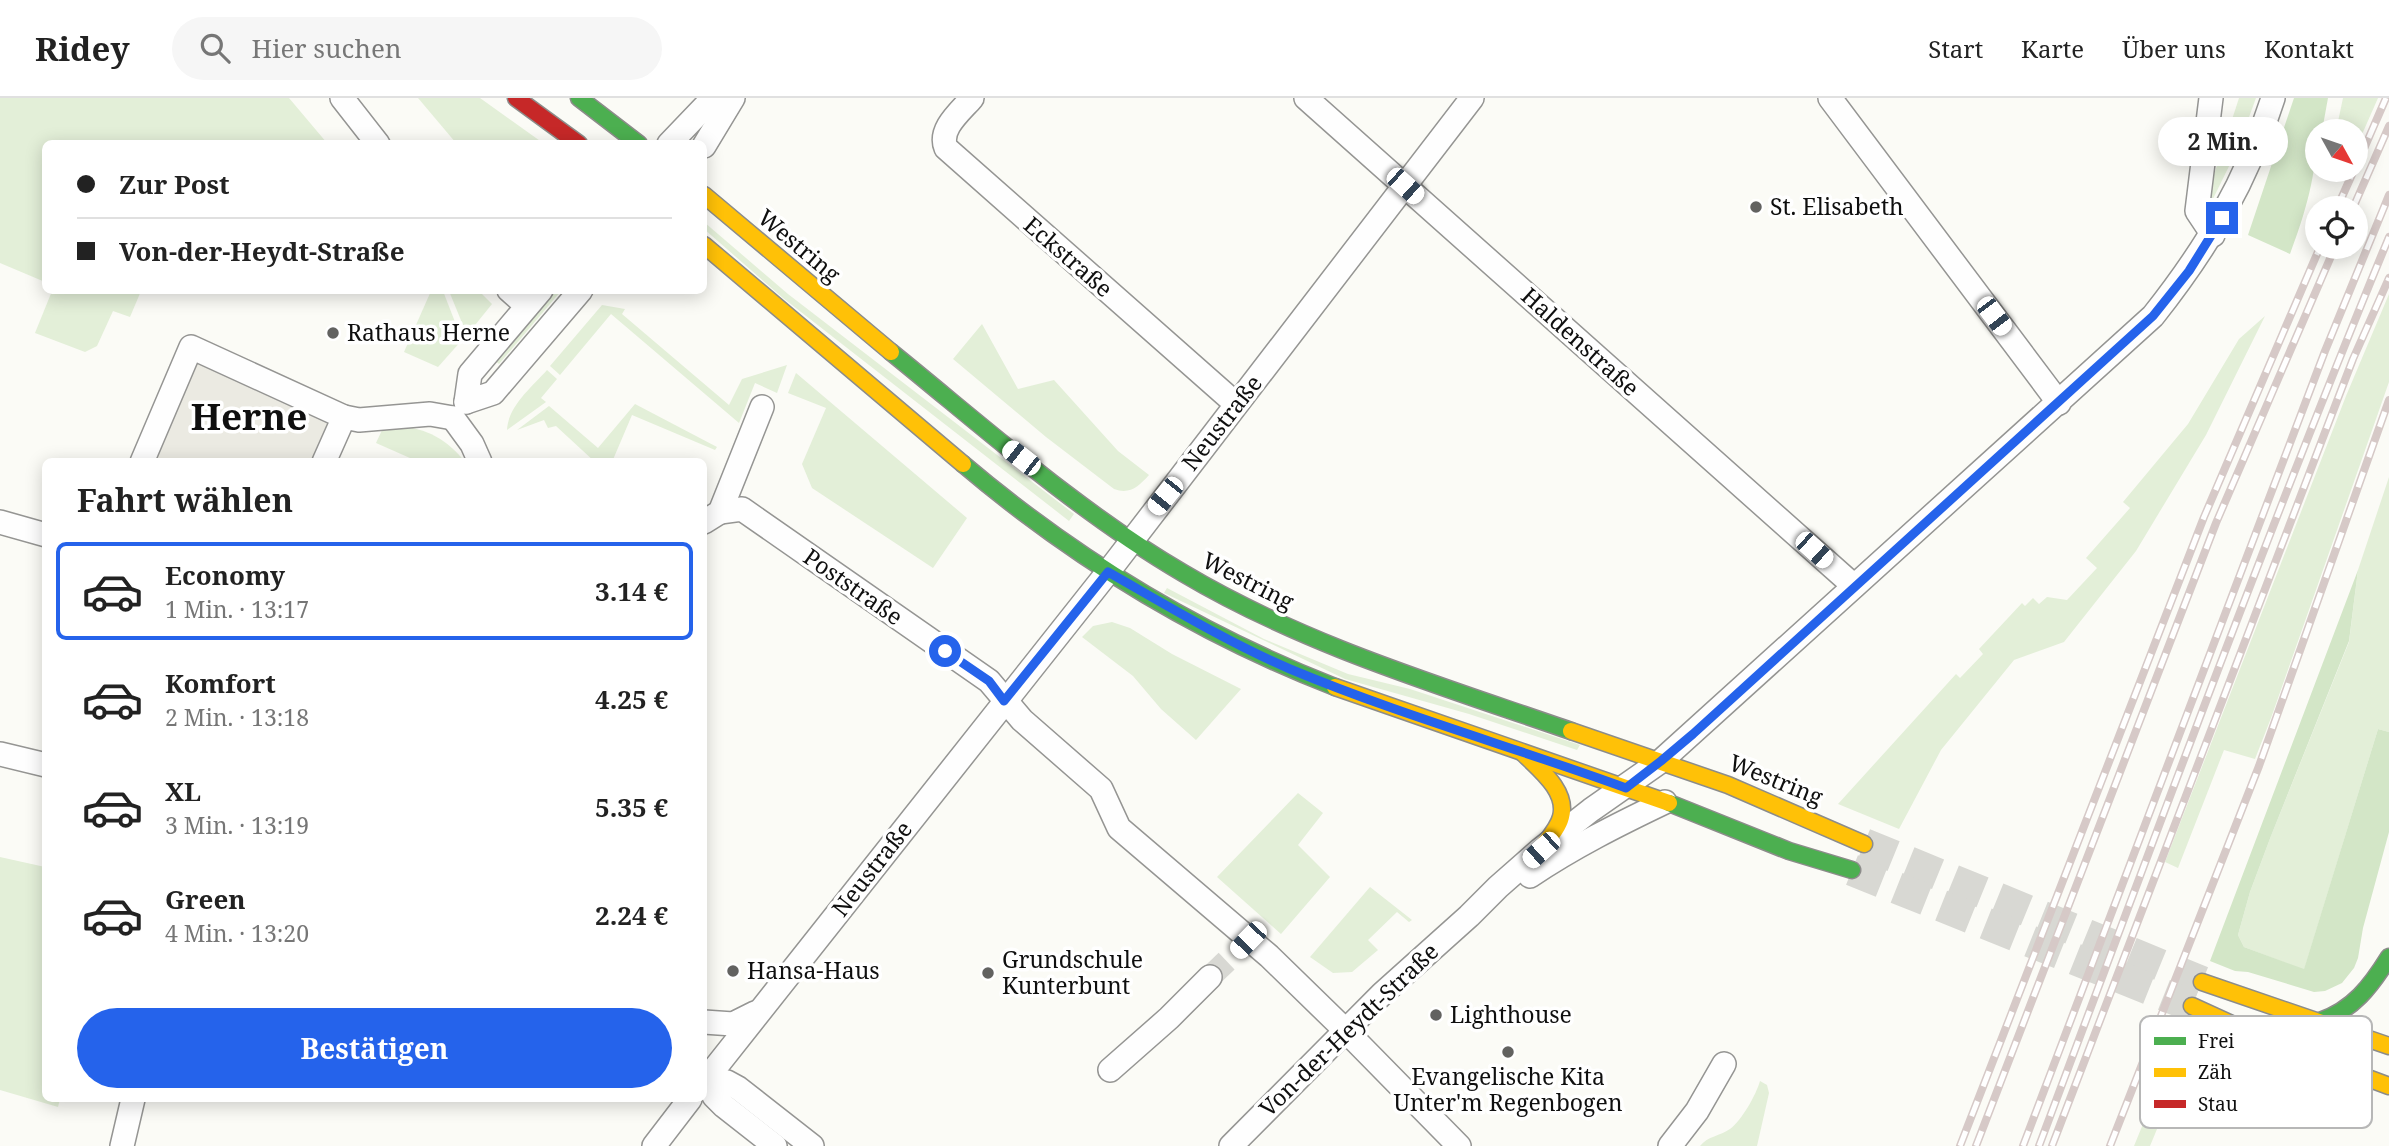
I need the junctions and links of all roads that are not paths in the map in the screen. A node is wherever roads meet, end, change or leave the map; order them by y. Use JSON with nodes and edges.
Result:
{"nodes":[{"id":1,"x":342,"y":98,"type":"edge"},
{"id":2,"x":516,"y":98,"type":"edge"},
{"id":3,"x":579,"y":98,"type":"edge"},
{"id":4,"x":713,"y":98,"type":"edge"},
{"id":5,"x":733,"y":98,"type":"edge"},
{"id":6,"x":972,"y":98,"type":"edge"},
{"id":7,"x":1306,"y":98,"type":"edge"},
{"id":8,"x":1472,"y":98,"type":"edge"},
{"id":9,"x":1830,"y":98,"type":"edge"},
{"id":10,"x":2211,"y":98,"type":"edge"},
{"id":11,"x":2273,"y":98,"type":"edge"},
{"id":12,"x":375,"y":140,"type":"edge"},
{"id":13,"x":574,"y":140,"type":"edge"},
{"id":14,"x":634,"y":140,"type":"edge"},
{"id":15,"x":673,"y":140,"type":"edge"},
{"id":16,"x":707,"y":141,"type":"edge"},
{"id":17,"x":1405,"y":186,"type":"junction"},
{"id":18,"x":707,"y":198,"type":"edge"},
{"id":19,"x":2213,"y":234,"type":"junction"},
{"id":20,"x":707,"y":247,"type":"edge"},
{"id":21,"x":577,"y":294,"type":"edge"},
{"id":22,"x":534,"y":298,"type":"edge"},
{"id":23,"x":2059,"y":403,"type":"junction"},
{"id":24,"x":1236,"y":404,"type":"junction"},
{"id":25,"x":762,"y":407,"type":"dead end"},
{"id":26,"x":460,"y":410,"type":"junction"},
{"id":27,"x":344,"y":416,"type":"junction"},
{"id":28,"x":144,"y":458,"type":"edge"},
{"id":29,"x":326,"y":458,"type":"edge"},
{"id":30,"x":478,"y":458,"type":"edge"},
{"id":31,"x":712,"y":517,"type":"edge"},
{"id":32,"x":0,"y":522,"type":"edge"},
{"id":33,"x":42,"y":534,"type":"edge"},
{"id":34,"x":1130,"y":541,"type":"junction"},
{"id":35,"x":1108,"y":572,"type":"junction"},
{"id":36,"x":1854,"y":586,"type":"junction"},
{"id":37,"x":1004,"y":701,"type":"junction"},
{"id":38,"x":1522,"y":752,"type":"junction"},
{"id":39,"x":0,"y":754,"type":"edge"},
{"id":40,"x":1661,"y":761,"type":"junction"},
{"id":41,"x":42,"y":764,"type":"edge"},
{"id":42,"x":1626,"y":788,"type":"junction"},
{"id":43,"x":1665,"y":802,"type":"junction"},
{"id":44,"x":1864,"y":844,"type":"tunnel mouth"},
{"id":45,"x":1541,"y":850,"type":"junction"},
{"id":46,"x":1852,"y":870,"type":"tunnel mouth"},
{"id":47,"x":1469,"y":916,"type":"junction"},
{"id":48,"x":2389,"y":957,"type":"edge"},
{"id":49,"x":1210,"y":977,"type":"tunnel mouth"},
{"id":50,"x":2389,"y":978,"type":"edge"},
{"id":51,"x":2202,"y":982,"type":"tunnel mouth"},
{"id":52,"x":2388,"y":991,"type":"edge"},
{"id":53,"x":2192,"y":1006,"type":"tunnel mouth"},
{"id":54,"x":761,"y":1010,"type":"junction"},
{"id":55,"x":2214,"y":1016,"type":"edge"},
{"id":56,"x":2305,"y":1016,"type":"edge"},
{"id":57,"x":2332,"y":1016,"type":"edge"},
{"id":58,"x":707,"y":1022,"type":"edge"},
{"id":59,"x":1345,"y":1030,"type":"junction"},
{"id":60,"x":2372,"y":1040,"type":"edge"},
{"id":61,"x":2389,"y":1046,"type":"edge"},
{"id":62,"x":1724,"y":1064,"type":"dead end"},
{"id":63,"x":1110,"y":1070,"type":"dead end"},
{"id":64,"x":707,"y":1075,"type":"edge"},
{"id":65,"x":707,"y":1077,"type":"edge"},
{"id":66,"x":2372,"y":1080,"type":"edge"},
{"id":67,"x":707,"y":1081,"type":"edge"},
{"id":68,"x":2389,"y":1086,"type":"edge"},
{"id":69,"x":131,"y":1102,"type":"edge"},
{"id":70,"x":688,"y":1102,"type":"edge"},
{"id":71,"x":122,"y":1146,"type":"edge"},
{"id":72,"x":654,"y":1146,"type":"edge"},
{"id":73,"x":775,"y":1146,"type":"edge"},
{"id":74,"x":812,"y":1146,"type":"edge"},
{"id":75,"x":1231,"y":1146,"type":"edge"},
{"id":76,"x":1459,"y":1146,"type":"edge"},
{"id":77,"x":1670,"y":1146,"type":"edge"}],
"edges":[{"from":1,"to":12,"type":"street"},
{"from":2,"to":13,"type":"main road"},
{"from":3,"to":14,"type":"main road"},
{"from":4,"to":15,"type":"street"},
{"from":5,"to":16,"type":"street"},
{"from":6,"to":24,"type":"street","name":"Eckstraße"},
{"from":7,"to":17,"type":"street","name":"Haldenstraße"},
{"from":8,"to":17,"type":"street","name":"Neustraße"},
{"from":9,"to":23,"type":"street"},
{"from":10,"to":19,"type":"street"},
{"from":11,"to":19,"type":"street","name":"Von-der-Heydt-Straße"},
{"from":17,"to":24,"type":"street","name":"Neustraße"},
{"from":17,"to":36,"type":"street","name":"Haldenstraße"},
{"from":18,"to":34,"type":"main road","name":"Westring"},
{"from":19,"to":23,"type":"street","name":"Von-der-Heydt-Straße"},
{"from":20,"to":35,"type":"main road"},
{"from":21,"to":26,"type":"street"},
{"from":22,"to":26,"type":"street"},
{"from":23,"to":36,"type":"street","name":"Von-der-Heydt-Straße"},
{"from":24,"to":34,"type":"street","name":"Neustraße"},
{"from":25,"to":31,"type":"street"},
{"from":26,"to":27,"type":"street"},
{"from":26,"to":30,"type":"street"},
{"from":27,"to":28,"type":"street"},
{"from":27,"to":29,"type":"street"},
{"from":31,"to":37,"type":"street","name":"Poststraße"},
{"from":32,"to":33,"type":"street"},
{"from":34,"to":35,"type":"street","name":"Neustraße"},
{"from":34,"to":40,"type":"main road","name":"Westring"},
{"from":35,"to":37,"type":"street","name":"Neustraße"},
{"from":35,"to":38,"type":"main road"},
{"from":36,"to":40,"type":"street","name":"Von-der-Heydt-Straße"},
{"from":37,"to":54,"type":"street","name":"Neustraße"},
{"from":37,"to":59,"type":"street","name":"Poststraße"},
{"from":38,"to":42,"type":"main road"},
{"from":38,"to":45,"type":"main road"},
{"from":39,"to":41,"type":"street"},
{"from":40,"to":42,"type":"street","name":"Von-der-Heydt-Straße"},
{"from":40,"to":44,"type":"main road","name":"Westring"},
{"from":42,"to":43,"type":"main road"},
{"from":42,"to":45,"type":"street","name":"Von-der-Heydt-Straße"},
{"from":43,"to":46,"type":"main road"},
{"from":43,"to":47,"type":"street","name":"Von-der-Heydt-Straße"},
{"from":45,"to":47,"type":"street","name":"Von-der-Heydt-Straße"},
{"from":47,"to":59,"type":"street","name":"Von-der-Heydt-Straße"},
{"from":48,"to":57,"type":"main road"},
{"from":49,"to":63,"type":"street"},
{"from":50,"to":52,"type":"main road"},
{"from":51,"to":56,"type":"main road"},
{"from":53,"to":55,"type":"main road"},
{"from":54,"to":58,"type":"street","name":"Neustraße"},
{"from":54,"to":64,"type":"street","name":"Neustraße"},
{"from":59,"to":75,"type":"street","name":"Von-der-Heydt-Straße"},
{"from":59,"to":76,"type":"street","name":"Poststraße"},
{"from":60,"to":61,"type":"main road"},
{"from":62,"to":77,"type":"street"},
{"from":65,"to":74,"type":"street"},
{"from":66,"to":68,"type":"main road"},
{"from":67,"to":73,"type":"street"},
{"from":69,"to":71,"type":"street"},
{"from":70,"to":72,"type":"street"}]}
